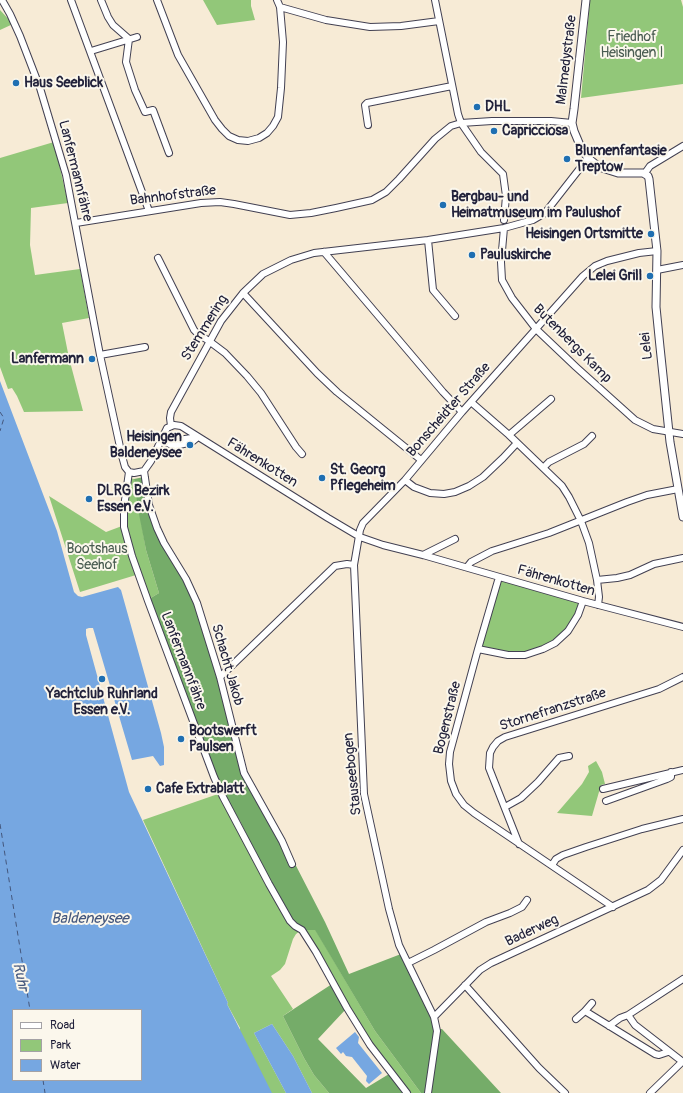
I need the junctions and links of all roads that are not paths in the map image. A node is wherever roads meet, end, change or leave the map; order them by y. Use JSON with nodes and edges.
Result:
{"nodes":[{"id":1,"x":2,"y":0,"type":"edge"},
{"id":2,"x":71,"y":0,"type":"edge"},
{"id":3,"x":101,"y":0,"type":"edge"},
{"id":4,"x":157,"y":0,"type":"edge"},
{"id":5,"x":277,"y":0,"type":"edge"},
{"id":6,"x":435,"y":0,"type":"edge"},
{"id":7,"x":586,"y":0,"type":"edge"},
{"id":8,"x":280,"y":7,"type":"junction"},
{"id":9,"x":439,"y":21,"type":"junction"},
{"id":10,"x":137,"y":36,"type":"dead end"},
{"id":11,"x":129,"y":40,"type":"junction"},
{"id":12,"x":91,"y":51,"type":"junction"},
{"id":13,"x":452,"y":86,"type":"junction"},
{"id":14,"x":461,"y":123,"type":"junction"},
{"id":15,"x":572,"y":123,"type":"junction"},
{"id":16,"x":368,"y":125,"type":"dead end"},
{"id":17,"x":683,"y":146,"type":"edge"},
{"id":18,"x":169,"y":153,"type":"dead end"},
{"id":19,"x":588,"y":158,"type":"junction"},
{"id":20,"x":645,"y":173,"type":"junction"},
{"id":21,"x":149,"y":211,"type":"junction"},
{"id":22,"x":504,"y":220,"type":"dead end"},
{"id":23,"x":76,"y":223,"type":"junction"},
{"id":24,"x":504,"y":228,"type":"junction"},
{"id":25,"x":428,"y":240,"type":"junction"},
{"id":26,"x":657,"y":251,"type":"junction"},
{"id":27,"x":324,"y":252,"type":"junction"},
{"id":28,"x":158,"y":258,"type":"dead end"},
{"id":29,"x":683,"y":265,"type":"edge"},
{"id":30,"x":657,"y":270,"type":"junction"},
{"id":31,"x":243,"y":293,"type":"junction"},
{"id":32,"x":455,"y":316,"type":"dead end"},
{"id":33,"x":536,"y":329,"type":"junction"},
{"id":34,"x":209,"y":341,"type":"junction"},
{"id":35,"x":145,"y":347,"type":"dead end"},
{"id":36,"x":100,"y":355,"type":"junction"},
{"id":37,"x":551,"y":398,"type":"dead end"},
{"id":38,"x":471,"y":402,"type":"junction"},
{"id":39,"x":462,"y":412,"type":"junction"},
{"id":40,"x":174,"y":426,"type":"junction"},
{"id":41,"x":669,"y":432,"type":"junction"},
{"id":42,"x":683,"y":434,"type":"edge"},
{"id":43,"x":509,"y":435,"type":"junction"},
{"id":44,"x":592,"y":436,"type":"dead end"},
{"id":45,"x":198,"y":437,"type":"junction"},
{"id":46,"x":163,"y":440,"type":"junction"},
{"id":47,"x":517,"y":443,"type":"junction"},
{"id":48,"x":302,"y":454,"type":"dead end"},
{"id":49,"x":421,"y":460,"type":"junction"},
{"id":50,"x":543,"y":468,"type":"junction"},
{"id":51,"x":144,"y":471,"type":"junction"},
{"id":52,"x":129,"y":472,"type":"junction"},
{"id":53,"x":405,"y":480,"type":"junction"},
{"id":54,"x":678,"y":489,"type":"junction"},
{"id":55,"x":683,"y":517,"type":"edge"},
{"id":56,"x":581,"y":521,"type":"junction"},
{"id":57,"x":360,"y":537,"type":"junction"},
{"id":58,"x":455,"y":540,"type":"dead end"},
{"id":59,"x":423,"y":555,"type":"junction"},
{"id":60,"x":683,"y":558,"type":"edge"},
{"id":61,"x":354,"y":565,"type":"junction"},
{"id":62,"x":467,"y":568,"type":"junction"},
{"id":63,"x":499,"y":577,"type":"junction"},
{"id":64,"x":597,"y":580,"type":"junction"},
{"id":65,"x":583,"y":601,"type":"junction"},
{"id":66,"x":598,"y":605,"type":"junction"},
{"id":67,"x":683,"y":627,"type":"edge"},
{"id":68,"x":478,"y":649,"type":"junction"},
{"id":69,"x":220,"y":677,"type":"junction"},
{"id":70,"x":683,"y":677,"type":"edge"},
{"id":71,"x":569,"y":756,"type":"dead end"},
{"id":72,"x":683,"y":770,"type":"edge"},
{"id":73,"x":671,"y":772,"type":"junction"},
{"id":74,"x":603,"y":789,"type":"dead end"},
{"id":75,"x":606,"y":801,"type":"dead end"},
{"id":76,"x":505,"y":807,"type":"junction"},
{"id":77,"x":683,"y":819,"type":"edge"},
{"id":78,"x":519,"y":844,"type":"junction"},
{"id":79,"x":683,"y":850,"type":"edge"},
{"id":80,"x":292,"y":864,"type":"dead end"},
{"id":81,"x":552,"y":865,"type":"junction"},
{"id":82,"x":527,"y":900,"type":"dead end"},
{"id":83,"x":613,"y":907,"type":"junction"},
{"id":84,"x":408,"y":963,"type":"junction"},
{"id":85,"x":683,"y":979,"type":"edge"},
{"id":86,"x":464,"y":985,"type":"junction"},
{"id":87,"x":592,"y":1003,"type":"dead end"},
{"id":88,"x":585,"y":1011,"type":"junction"},
{"id":89,"x":628,"y":1015,"type":"junction"},
{"id":90,"x":434,"y":1017,"type":"junction"},
{"id":91,"x":576,"y":1019,"type":"dead end"},
{"id":92,"x":609,"y":1026,"type":"junction"},
{"id":93,"x":668,"y":1052,"type":"junction"},
{"id":94,"x":683,"y":1062,"type":"edge"},
{"id":95,"x":407,"y":1093,"type":"edge"},
{"id":96,"x":428,"y":1093,"type":"edge"},
{"id":97,"x":565,"y":1093,"type":"edge"},
{"id":98,"x":650,"y":1093,"type":"edge"}],
"edges":[{"from":1,"to":23,"type":"street","name":"Lanfermannfähre"},
{"from":2,"to":12,"type":"street"},
{"from":3,"to":11,"type":"street"},
{"from":4,"to":8,"type":"street"},
{"from":5,"to":8,"type":"street"},
{"from":6,"to":9,"type":"street"},
{"from":7,"to":15,"type":"street","name":"Malmedystraße"},
{"from":8,"to":9,"type":"street"},
{"from":9,"to":13,"type":"street"},
{"from":10,"to":11,"type":"street"},
{"from":11,"to":12,"type":"street"},
{"from":11,"to":18,"type":"street"},
{"from":12,"to":21,"type":"street"},
{"from":13,"to":14,"type":"street"},
{"from":13,"to":16,"type":"street"},
{"from":14,"to":15,"type":"street","name":"Bahnhofstraße"},
{"from":14,"to":21,"type":"street","name":"Bahnhofstraße"},
{"from":14,"to":22,"type":"street"},
{"from":15,"to":19,"type":"street"},
{"from":17,"to":20,"type":"street"},
{"from":19,"to":20,"type":"street"},
{"from":19,"to":24,"type":"street","name":"Stemmering"},
{"from":20,"to":26,"type":"street","name":"Lelei"},
{"from":21,"to":23,"type":"street","name":"Bahnhofstraße"},
{"from":23,"to":36,"type":"street","name":"Lanfermannfähre"},
{"from":24,"to":25,"type":"street","name":"Stemmering"},
{"from":24,"to":33,"type":"street","name":"Butenbergs Kamp"},
{"from":25,"to":27,"type":"street","name":"Stemmering"},
{"from":25,"to":32,"type":"street"},
{"from":26,"to":30,"type":"street","name":"Lelei"},
{"from":26,"to":33,"type":"street","name":"Bonscheidter Straße"},
{"from":27,"to":31,"type":"street","name":"Stemmering"},
{"from":27,"to":39,"type":"street"},
{"from":28,"to":34,"type":"street"},
{"from":29,"to":30,"type":"street"},
{"from":30,"to":41,"type":"street","name":"Lelei"},
{"from":31,"to":34,"type":"street","name":"Stemmering"},
{"from":31,"to":49,"type":"street"},
{"from":33,"to":38,"type":"street","name":"Bonscheidter Straße"},
{"from":33,"to":41,"type":"street","name":"Butenbergs Kamp"},
{"from":34,"to":40,"type":"street","name":"Stemmering"},
{"from":34,"to":48,"type":"street"},
{"from":35,"to":36,"type":"street"},
{"from":36,"to":52,"type":"street","name":"Lanfermannfähre"},
{"from":37,"to":43,"type":"street"},
{"from":38,"to":39,"type":"street","name":"Bonscheidter Straße"},
{"from":38,"to":43,"type":"street"},
{"from":39,"to":49,"type":"street","name":"Bonscheidter Straße"},
{"from":40,"to":45,"type":"street","name":"Fährenkotten"},
{"from":40,"to":46,"type":"street","name":"Stemmering"},
{"from":41,"to":42,"type":"street","name":"Butenbergs Kamp"},
{"from":41,"to":54,"type":"street","name":"Lelei"},
{"from":43,"to":47,"type":"street"},
{"from":44,"to":50,"type":"street"},
{"from":45,"to":46,"type":"street"},
{"from":45,"to":57,"type":"street","name":"Fährenkotten"},
{"from":46,"to":51,"type":"street","name":"Stemmering"},
{"from":47,"to":50,"type":"street"},
{"from":47,"to":53,"type":"street"},
{"from":49,"to":53,"type":"street","name":"Bonscheidter Straße"},
{"from":50,"to":56,"type":"street"},
{"from":51,"to":52,"type":"street"},
{"from":51,"to":69,"type":"street","name":"Schacht Jakob"},
{"from":52,"to":95,"type":"street","name":"Lanfermannfähre"},
{"from":53,"to":57,"type":"street","name":"Bonscheidter Straße"},
{"from":54,"to":55,"type":"street","name":"Lelei"},
{"from":54,"to":56,"type":"street"},
{"from":56,"to":62,"type":"street"},
{"from":56,"to":64,"type":"street"},
{"from":57,"to":59,"type":"street","name":"Fährenkotten"},
{"from":57,"to":61,"type":"street","name":"Bonscheidter Straße"},
{"from":58,"to":59,"type":"street"},
{"from":59,"to":62,"type":"street","name":"Fährenkotten"},
{"from":60,"to":64,"type":"street"},
{"from":61,"to":69,"type":"street"},
{"from":61,"to":84,"type":"street","name":"Stauseebogen"},
{"from":62,"to":63,"type":"street","name":"Fährenkotten"},
{"from":63,"to":65,"type":"street","name":"Fährenkotten"},
{"from":63,"to":68,"type":"street","name":"Bogenstraße"},
{"from":64,"to":66,"type":"street"},
{"from":65,"to":66,"type":"street","name":"Fährenkotten"},
{"from":65,"to":68,"type":"street"},
{"from":66,"to":67,"type":"street","name":"Fährenkotten"},
{"from":68,"to":78,"type":"street","name":"Bogenstraße"},
{"from":69,"to":80,"type":"street","name":"Schacht Jakob"},
{"from":70,"to":76,"type":"street","name":"Stornefranzstraße"},
{"from":71,"to":76,"type":"street"},
{"from":72,"to":73,"type":"street"},
{"from":73,"to":74,"type":"street"},
{"from":73,"to":75,"type":"street"},
{"from":76,"to":78,"type":"street","name":"Stornefranzstraße"},
{"from":77,"to":81,"type":"street"},
{"from":78,"to":81,"type":"street","name":"Bogenstraße"},
{"from":79,"to":83,"type":"street","name":"Baderweg"},
{"from":81,"to":83,"type":"street","name":"Bogenstraße"},
{"from":82,"to":84,"type":"street"},
{"from":83,"to":86,"type":"street","name":"Baderweg"},
{"from":84,"to":90,"type":"street","name":"Stauseebogen"},
{"from":85,"to":89,"type":"street"},
{"from":86,"to":90,"type":"street","name":"Baderweg"},
{"from":86,"to":97,"type":"street"},
{"from":87,"to":88,"type":"street"},
{"from":88,"to":91,"type":"street"},
{"from":88,"to":92,"type":"street"},
{"from":89,"to":92,"type":"street"},
{"from":89,"to":93,"type":"street"},
{"from":90,"to":96,"type":"street"},
{"from":92,"to":93,"type":"street"},
{"from":93,"to":94,"type":"street"},
{"from":94,"to":98,"type":"street"}]}
